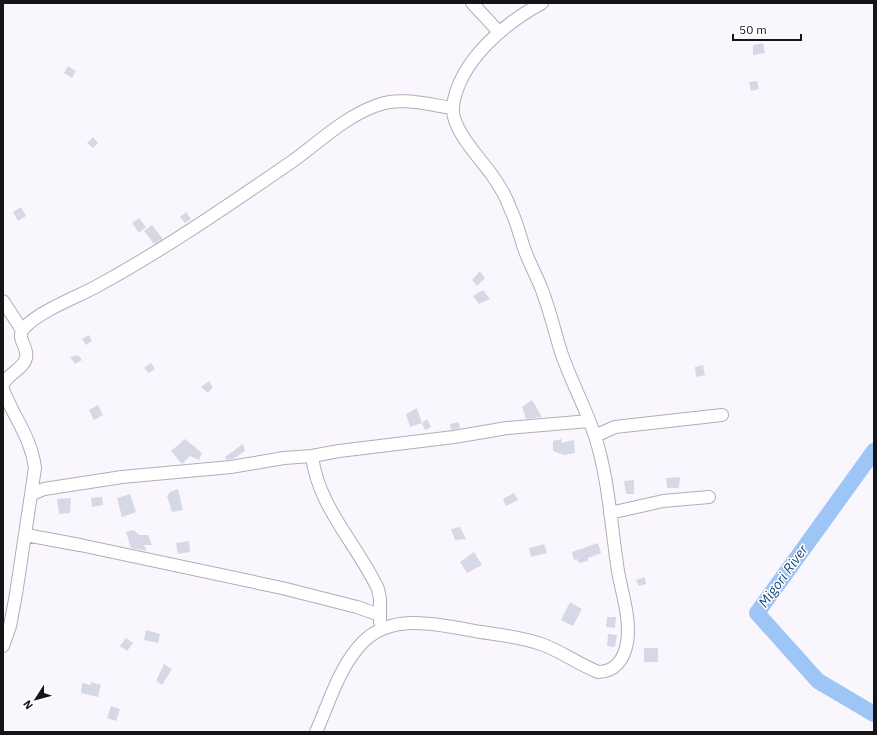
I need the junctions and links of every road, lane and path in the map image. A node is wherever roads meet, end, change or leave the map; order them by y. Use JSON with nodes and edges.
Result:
{"nodes":[{"id":1,"x":472,"y":3,"type":"edge"},
{"id":2,"x":542,"y":3,"type":"edge"},
{"id":3,"x":499,"y":32,"type":"junction"},
{"id":4,"x":452,"y":108,"type":"junction"},
{"id":5,"x":3,"y":301,"type":"edge"},
{"id":6,"x":22,"y":330,"type":"junction"},
{"id":7,"x":3,"y":384,"type":"edge"},
{"id":8,"x":3,"y":389,"type":"edge"},
{"id":9,"x":722,"y":415,"type":"dead end"},
{"id":10,"x":589,"y":421,"type":"junction"},
{"id":11,"x":595,"y":436,"type":"junction"},
{"id":12,"x":312,"y":456,"type":"junction"},
{"id":13,"x":32,"y":494,"type":"junction"},
{"id":14,"x":709,"y":497,"type":"dead end"},
{"id":15,"x":610,"y":513,"type":"junction"},
{"id":16,"x":26,"y":535,"type":"junction"},
{"id":17,"x":380,"y":615,"type":"junction"},
{"id":18,"x":382,"y":629,"type":"junction"},
{"id":19,"x":3,"y":646,"type":"edge"},
{"id":20,"x":316,"y":732,"type":"edge"}],
"edges":[{"from":1,"to":3,"type":"street"},
{"from":2,"to":3,"type":"street"},
{"from":3,"to":4,"type":"street"},
{"from":4,"to":6,"type":"street"},
{"from":4,"to":10,"type":"street"},
{"from":5,"to":6,"type":"street"},
{"from":6,"to":7,"type":"street"},
{"from":8,"to":13,"type":"street"},
{"from":9,"to":11,"type":"street"},
{"from":10,"to":11,"type":"street"},
{"from":10,"to":12,"type":"street"},
{"from":11,"to":15,"type":"street"},
{"from":12,"to":13,"type":"street"},
{"from":12,"to":17,"type":"street"},
{"from":13,"to":16,"type":"street"},
{"from":14,"to":15,"type":"street"},
{"from":15,"to":18,"type":"street"},
{"from":16,"to":17,"type":"street"},
{"from":16,"to":19,"type":"street"},
{"from":17,"to":18,"type":"street"},
{"from":18,"to":20,"type":"street"}]}
